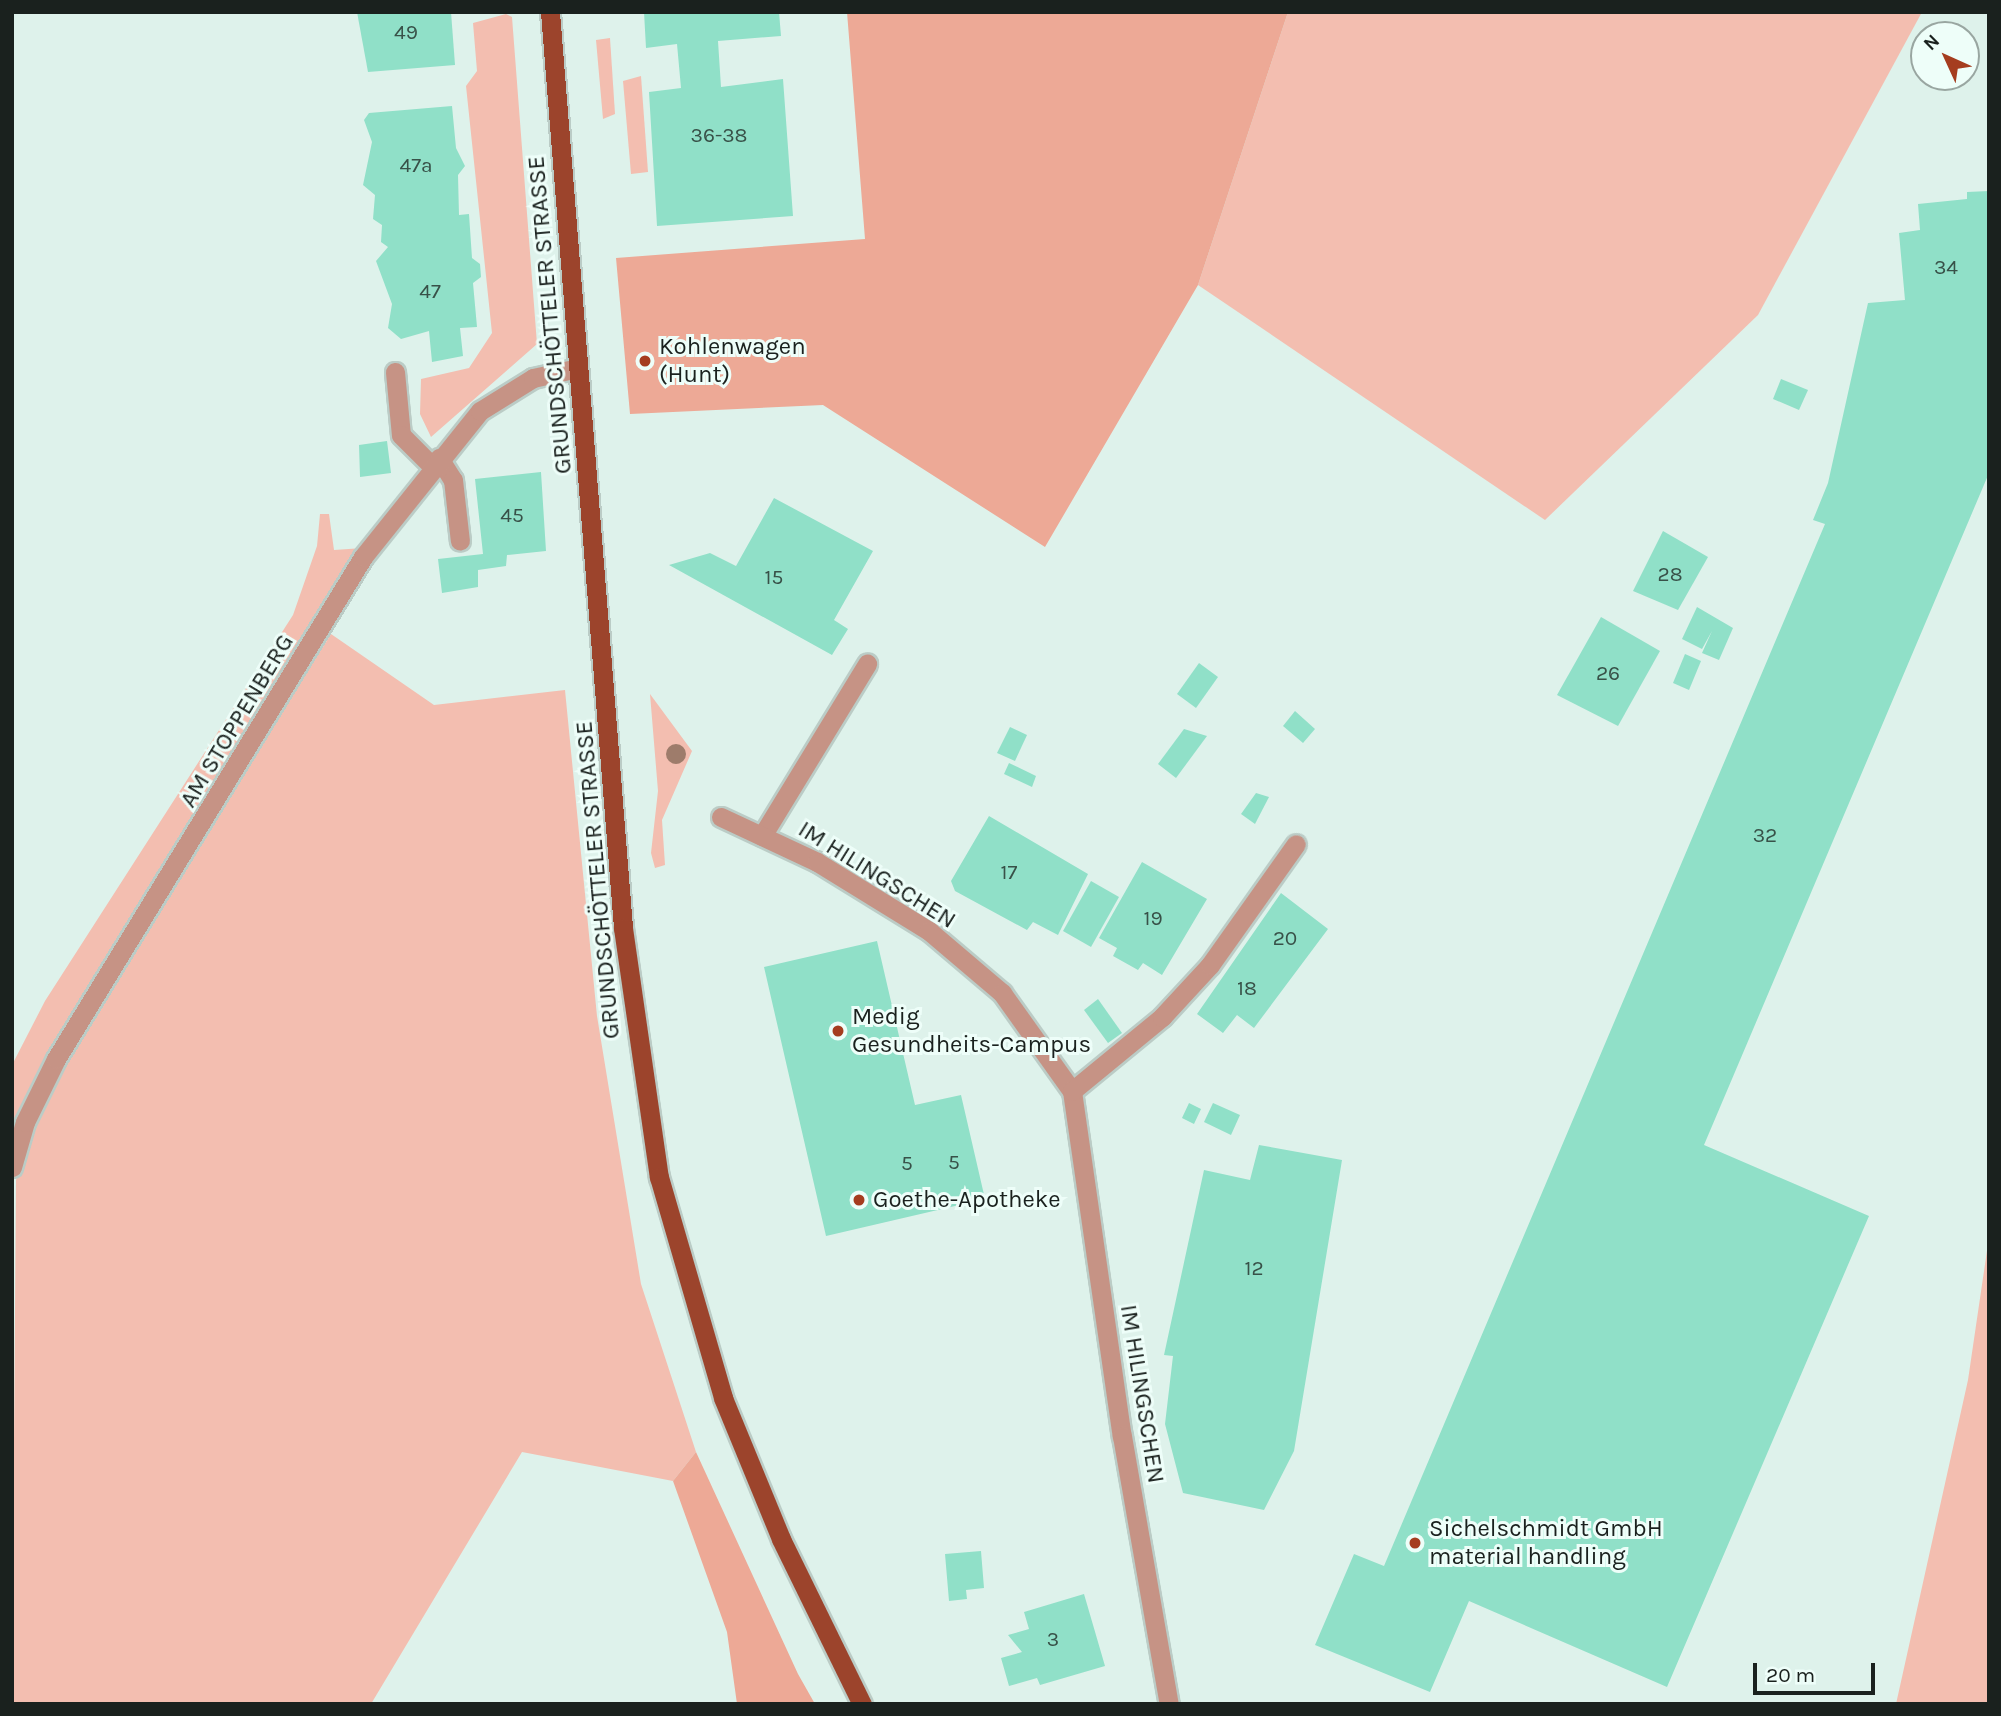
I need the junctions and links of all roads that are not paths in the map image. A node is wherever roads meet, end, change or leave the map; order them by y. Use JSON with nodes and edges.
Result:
{"nodes":[{"id":1,"x":550,"y":12,"type":"edge"},
{"id":2,"x":578,"y":368,"type":"junction"},
{"id":3,"x":395,"y":372,"type":"dead end"},
{"id":4,"x":435,"y":462,"type":"junction"},
{"id":5,"x":460,"y":541,"type":"dead end"},
{"id":6,"x":867,"y":664,"type":"dead end"},
{"id":7,"x":721,"y":817,"type":"dead end"},
{"id":8,"x":762,"y":836,"type":"junction"},
{"id":9,"x":1296,"y":844,"type":"dead end"},
{"id":10,"x":1073,"y":1091,"type":"junction"},
{"id":11,"x":12,"y":1167,"type":"edge"},
{"id":12,"x":862,"y":1704,"type":"edge"},
{"id":13,"x":1169,"y":1704,"type":"edge"}],
"edges":[{"from":1,"to":2,"type":"main road","name":"GRUNDSCHÖTTELER STRASSE"},
{"from":2,"to":4,"type":"street","name":"AM STOPPENBERG"},
{"from":2,"to":12,"type":"main road","name":"GRUNDSCHÖTTELER STRASSE"},
{"from":3,"to":4,"type":"street"},
{"from":4,"to":5,"type":"street"},
{"from":4,"to":11,"type":"street","name":"AM STOPPENBERG"},
{"from":6,"to":8,"type":"street"},
{"from":7,"to":8,"type":"street","name":"IM HILINGSCHEN"},
{"from":8,"to":10,"type":"street","name":"IM HILINGSCHEN"},
{"from":9,"to":10,"type":"street"},
{"from":10,"to":13,"type":"street","name":"IM HILINGSCHEN"}]}
